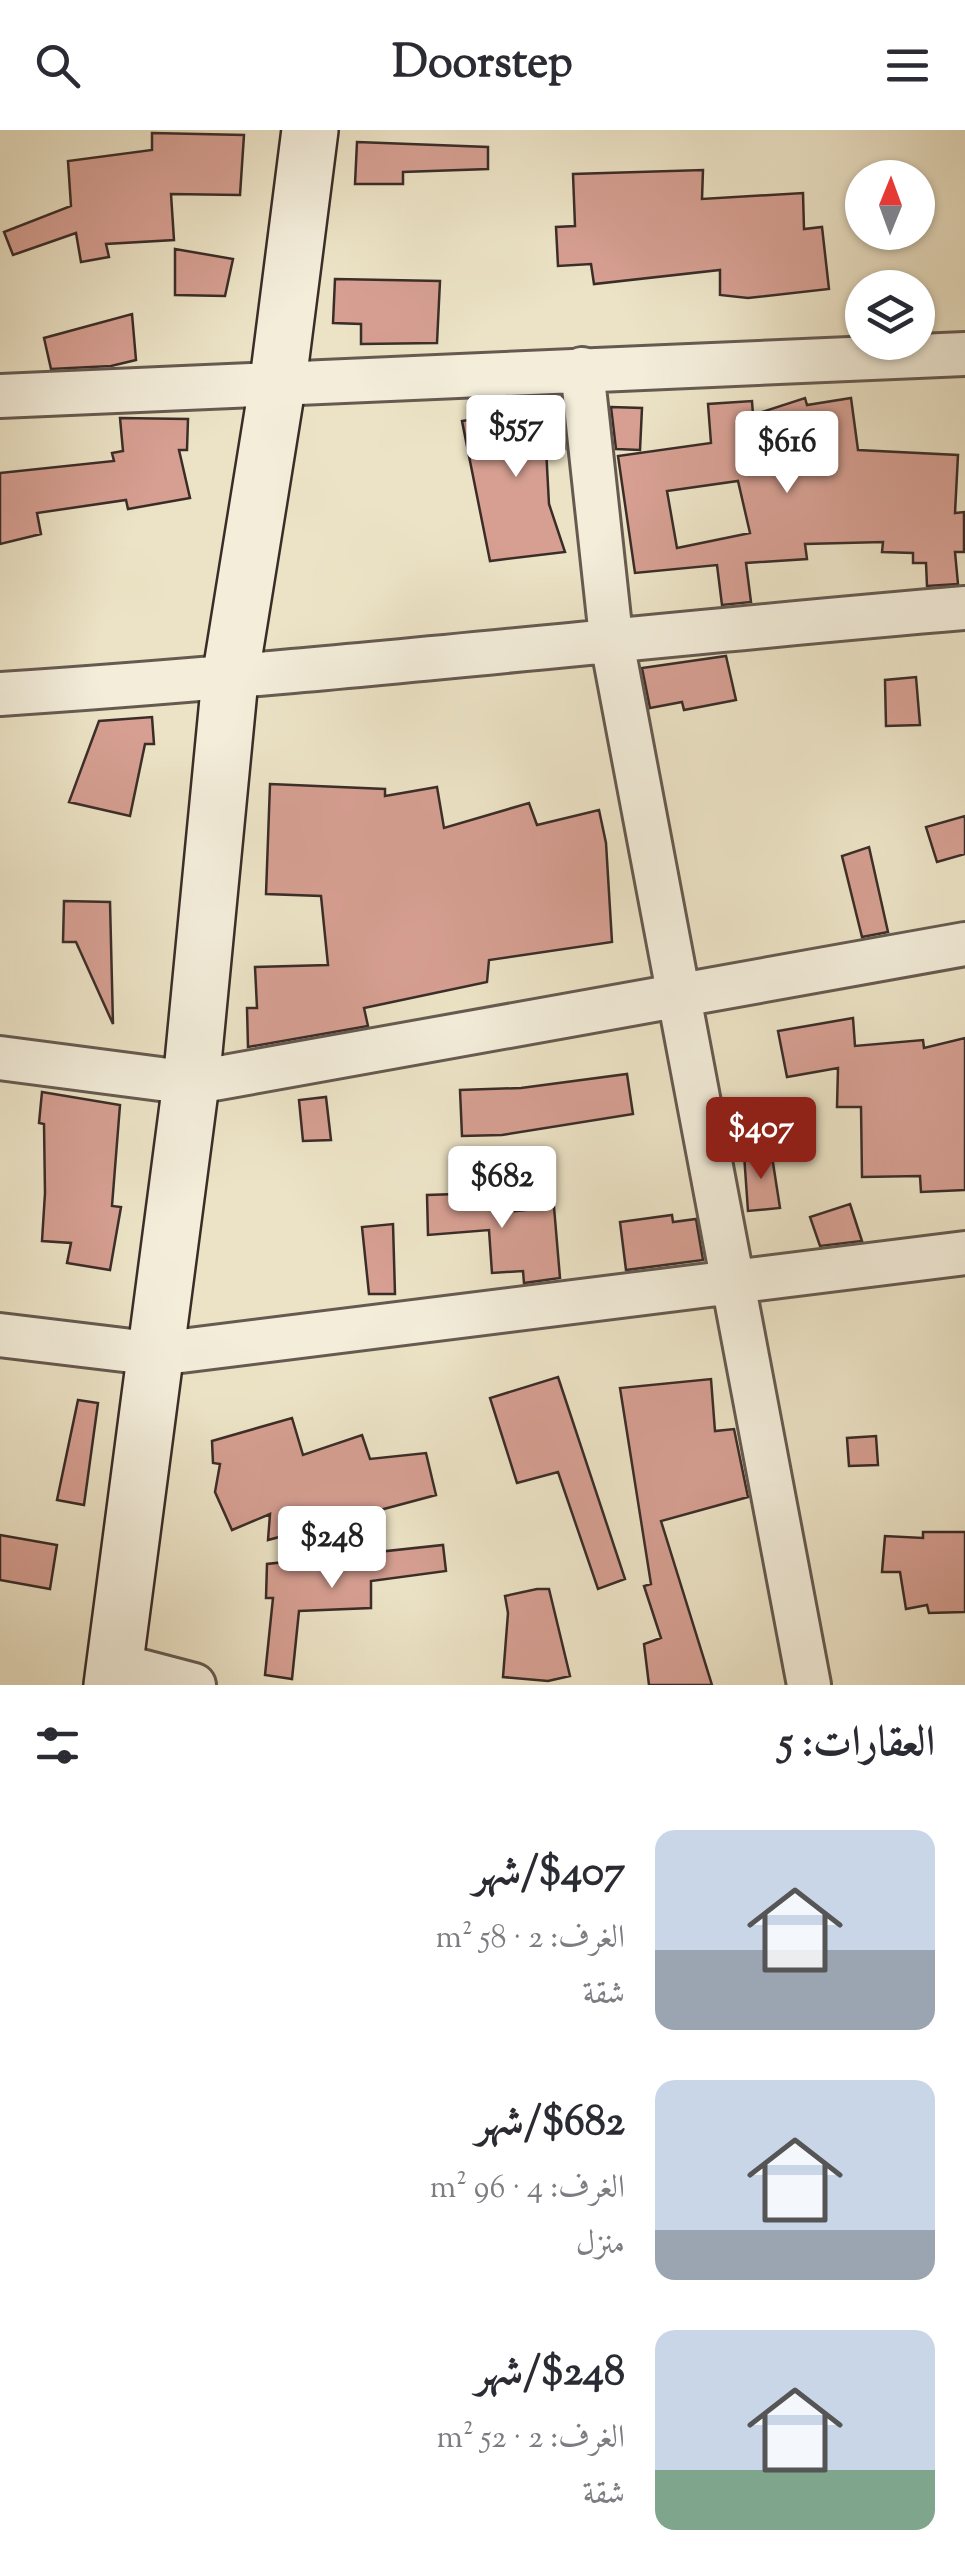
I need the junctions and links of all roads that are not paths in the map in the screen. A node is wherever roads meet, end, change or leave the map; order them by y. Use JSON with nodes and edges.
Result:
{"nodes":[{"id":1,"x":310,"y":130,"type":"edge"},
{"id":2,"x":965,"y":354,"type":"edge"},
{"id":3,"x":582,"y":369,"type":"junction"},
{"id":4,"x":278,"y":381,"type":"junction"},
{"id":5,"x":0,"y":396,"type":"edge"},
{"id":6,"x":965,"y":608,"type":"edge"},
{"id":7,"x":610,"y":637,"type":"junction"},
{"id":8,"x":230,"y":679,"type":"junction"},
{"id":9,"x":0,"y":694,"type":"edge"},
{"id":10,"x":965,"y":944,"type":"edge"},
{"id":11,"x":682,"y":997,"type":"junction"},
{"id":12,"x":0,"y":1058,"type":"edge"},
{"id":13,"x":191,"y":1083,"type":"junction"},
{"id":14,"x":965,"y":1253,"type":"edge"},
{"id":15,"x":734,"y":1282,"type":"junction"},
{"id":16,"x":0,"y":1335,"type":"edge"},
{"id":17,"x":157,"y":1354,"type":"junction"},
{"id":18,"x":113,"y":1674,"type":"edge"},
{"id":19,"x":194,"y":1685,"type":"edge"},
{"id":20,"x":809,"y":1685,"type":"edge"}],
"edges":[{"from":1,"to":4,"type":"street"},
{"from":2,"to":3,"type":"street"},
{"from":3,"to":4,"type":"street"},
{"from":3,"to":7,"type":"street"},
{"from":4,"to":5,"type":"street"},
{"from":4,"to":8,"type":"street"},
{"from":6,"to":7,"type":"street"},
{"from":7,"to":8,"type":"street"},
{"from":7,"to":11,"type":"street"},
{"from":8,"to":9,"type":"street"},
{"from":8,"to":13,"type":"street"},
{"from":10,"to":11,"type":"street"},
{"from":11,"to":13,"type":"street"},
{"from":11,"to":15,"type":"street"},
{"from":12,"to":13,"type":"street"},
{"from":13,"to":17,"type":"street"},
{"from":14,"to":15,"type":"street"},
{"from":15,"to":17,"type":"street"},
{"from":15,"to":20,"type":"street"},
{"from":16,"to":17,"type":"street"},
{"from":17,"to":18,"type":"street"},
{"from":18,"to":19,"type":"street"}]}
